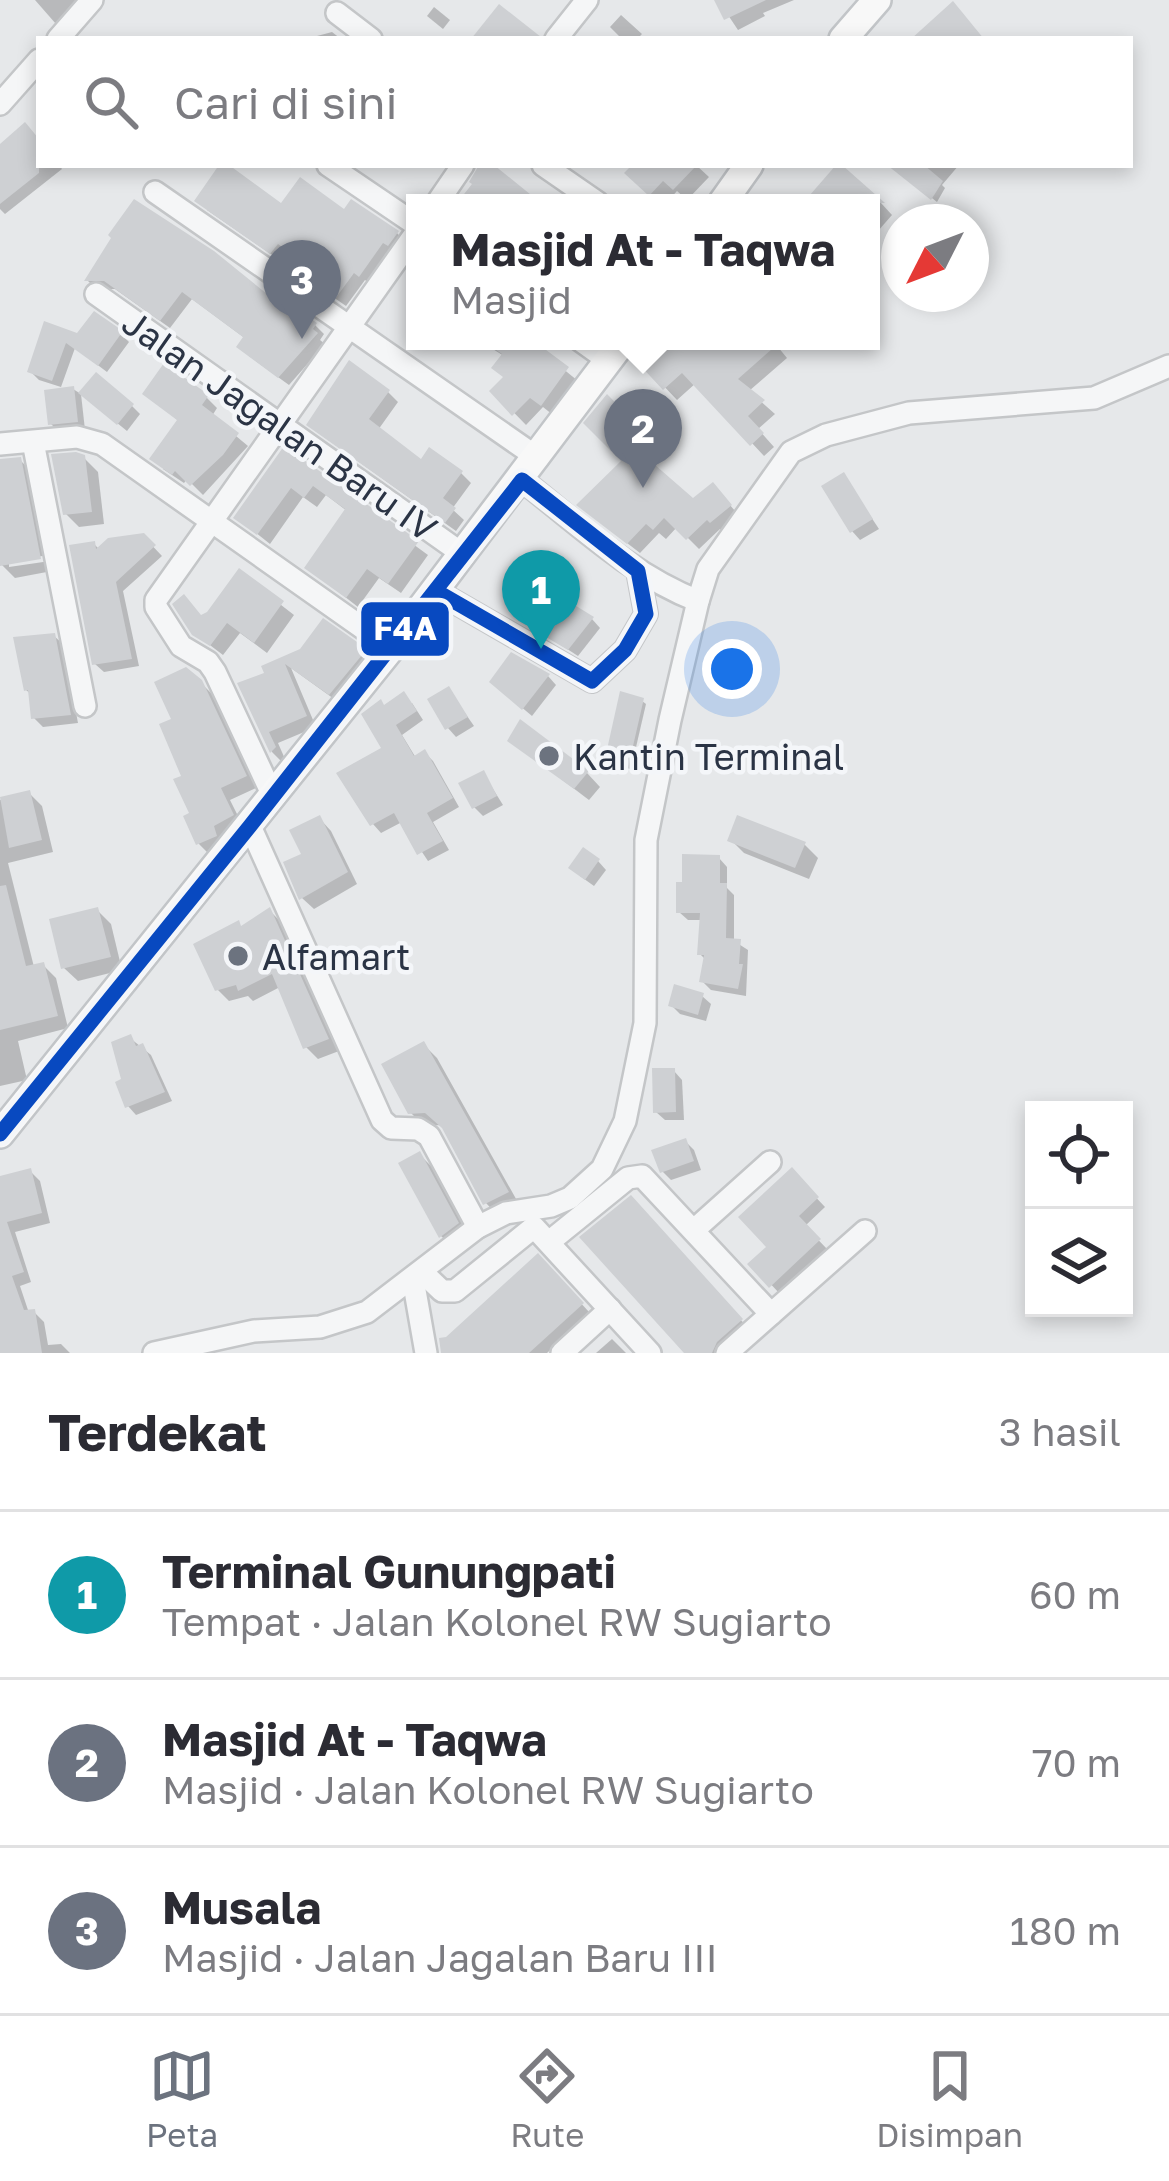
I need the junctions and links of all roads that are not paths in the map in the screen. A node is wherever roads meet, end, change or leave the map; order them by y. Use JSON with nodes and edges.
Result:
{"nodes":[{"id":1,"x":92,"y":0,"type":"edge"},
{"id":2,"x":587,"y":0,"type":"edge"},
{"id":3,"x":877,"y":0,"type":"edge"},
{"id":4,"x":337,"y":13,"type":"dead end"},
{"id":5,"x":61,"y":36,"type":"edge"},
{"id":6,"x":367,"y":36,"type":"edge"},
{"id":7,"x":562,"y":36,"type":"edge"},
{"id":8,"x":846,"y":36,"type":"edge"},
{"id":9,"x":36,"y":63,"type":"edge"},
{"id":10,"x":0,"y":104,"type":"edge"},
{"id":11,"x":332,"y":168,"type":"edge"},
{"id":12,"x":461,"y":168,"type":"edge"},
{"id":13,"x":547,"y":168,"type":"edge"},
{"id":14,"x":747,"y":168,"type":"edge"},
{"id":15,"x":155,"y":192,"type":"dead end"},
{"id":16,"x":442,"y":194,"type":"edge"},
{"id":17,"x":585,"y":194,"type":"edge"},
{"id":18,"x":728,"y":194,"type":"edge"},
{"id":19,"x":406,"y":218,"type":"edge"},
{"id":20,"x":406,"y":246,"type":"edge"},
{"id":21,"x":96,"y":294,"type":"dead end"},
{"id":22,"x":349,"y":325,"type":"junction"},
{"id":23,"x":616,"y":351,"type":"edge"},
{"id":24,"x":1169,"y":366,"type":"edge"},
{"id":25,"x":278,"y":423,"type":"junction"},
{"id":26,"x":33,"y":442,"type":"junction"},
{"id":27,"x":0,"y":443,"type":"edge"},
{"id":28,"x":530,"y":469,"type":"junction"},
{"id":29,"x":209,"y":520,"type":"junction"},
{"id":30,"x":464,"y":555,"type":"junction"},
{"id":31,"x":638,"y":571,"type":"junction"},
{"id":32,"x":436,"y":591,"type":"junction"},
{"id":33,"x":698,"y":601,"type":"junction"},
{"id":34,"x":391,"y":648,"type":"junction"},
{"id":35,"x":85,"y":706,"type":"dead end"},
{"id":36,"x":273,"y":796,"type":"junction"},
{"id":37,"x":250,"y":826,"type":"junction"},
{"id":38,"x":0,"y":1134,"type":"edge"},
{"id":39,"x":770,"y":1162,"type":"dead end"},
{"id":40,"x":478,"y":1227,"type":"junction"},
{"id":41,"x":694,"y":1230,"type":"junction"},
{"id":42,"x":865,"y":1231,"type":"dead end"},
{"id":43,"x":549,"y":1242,"type":"junction"},
{"id":44,"x":418,"y":1276,"type":"junction"},
{"id":45,"x":610,"y":1309,"type":"junction"},
{"id":46,"x":771,"y":1313,"type":"junction"},
{"id":47,"x":154,"y":1353,"type":"edge"},
{"id":48,"x":426,"y":1353,"type":"edge"},
{"id":49,"x":562,"y":1353,"type":"edge"},
{"id":50,"x":650,"y":1353,"type":"edge"},
{"id":51,"x":727,"y":1353,"type":"edge"}],
"edges":[{"from":1,"to":5,"type":"street"},
{"from":2,"to":7,"type":"street"},
{"from":3,"to":8,"type":"main road"},
{"from":4,"to":6,"type":"street"},
{"from":9,"to":10,"type":"street"},
{"from":11,"to":19,"type":"street"},
{"from":12,"to":16,"type":"street"},
{"from":13,"to":17,"type":"street"},
{"from":14,"to":18,"type":"main road"},
{"from":15,"to":22,"type":"street"},
{"from":20,"to":22,"type":"street"},
{"from":21,"to":25,"type":"street","name":"Jalan Jagalan Baru IV"},
{"from":22,"to":25,"type":"street"},
{"from":22,"to":28,"type":"street"},
{"from":23,"to":28,"type":"main road"},
{"from":24,"to":33,"type":"street"},
{"from":25,"to":29,"type":"street"},
{"from":25,"to":30,"type":"street","name":"Jalan Jagalan Baru IV"},
{"from":26,"to":27,"type":"street"},
{"from":26,"to":29,"type":"street"},
{"from":26,"to":35,"type":"street"},
{"from":28,"to":30,"type":"main road"},
{"from":28,"to":31,"type":"street"},
{"from":29,"to":34,"type":"street"},
{"from":29,"to":36,"type":"street"},
{"from":30,"to":32,"type":"main road"},
{"from":31,"to":32,"type":"street"},
{"from":31,"to":33,"type":"street"},
{"from":32,"to":34,"type":"main road"},
{"from":33,"to":40,"type":"street"},
{"from":34,"to":36,"type":"main road"},
{"from":36,"to":37,"type":"main road"},
{"from":37,"to":38,"type":"main road"},
{"from":37,"to":40,"type":"street"},
{"from":39,"to":41,"type":"street"},
{"from":40,"to":44,"type":"street"},
{"from":41,"to":43,"type":"street"},
{"from":41,"to":46,"type":"street"},
{"from":42,"to":46,"type":"street"},
{"from":43,"to":44,"type":"street"},
{"from":43,"to":45,"type":"street"},
{"from":44,"to":47,"type":"street"},
{"from":44,"to":48,"type":"street"},
{"from":45,"to":49,"type":"street"},
{"from":45,"to":50,"type":"street"},
{"from":46,"to":51,"type":"street"}]}
